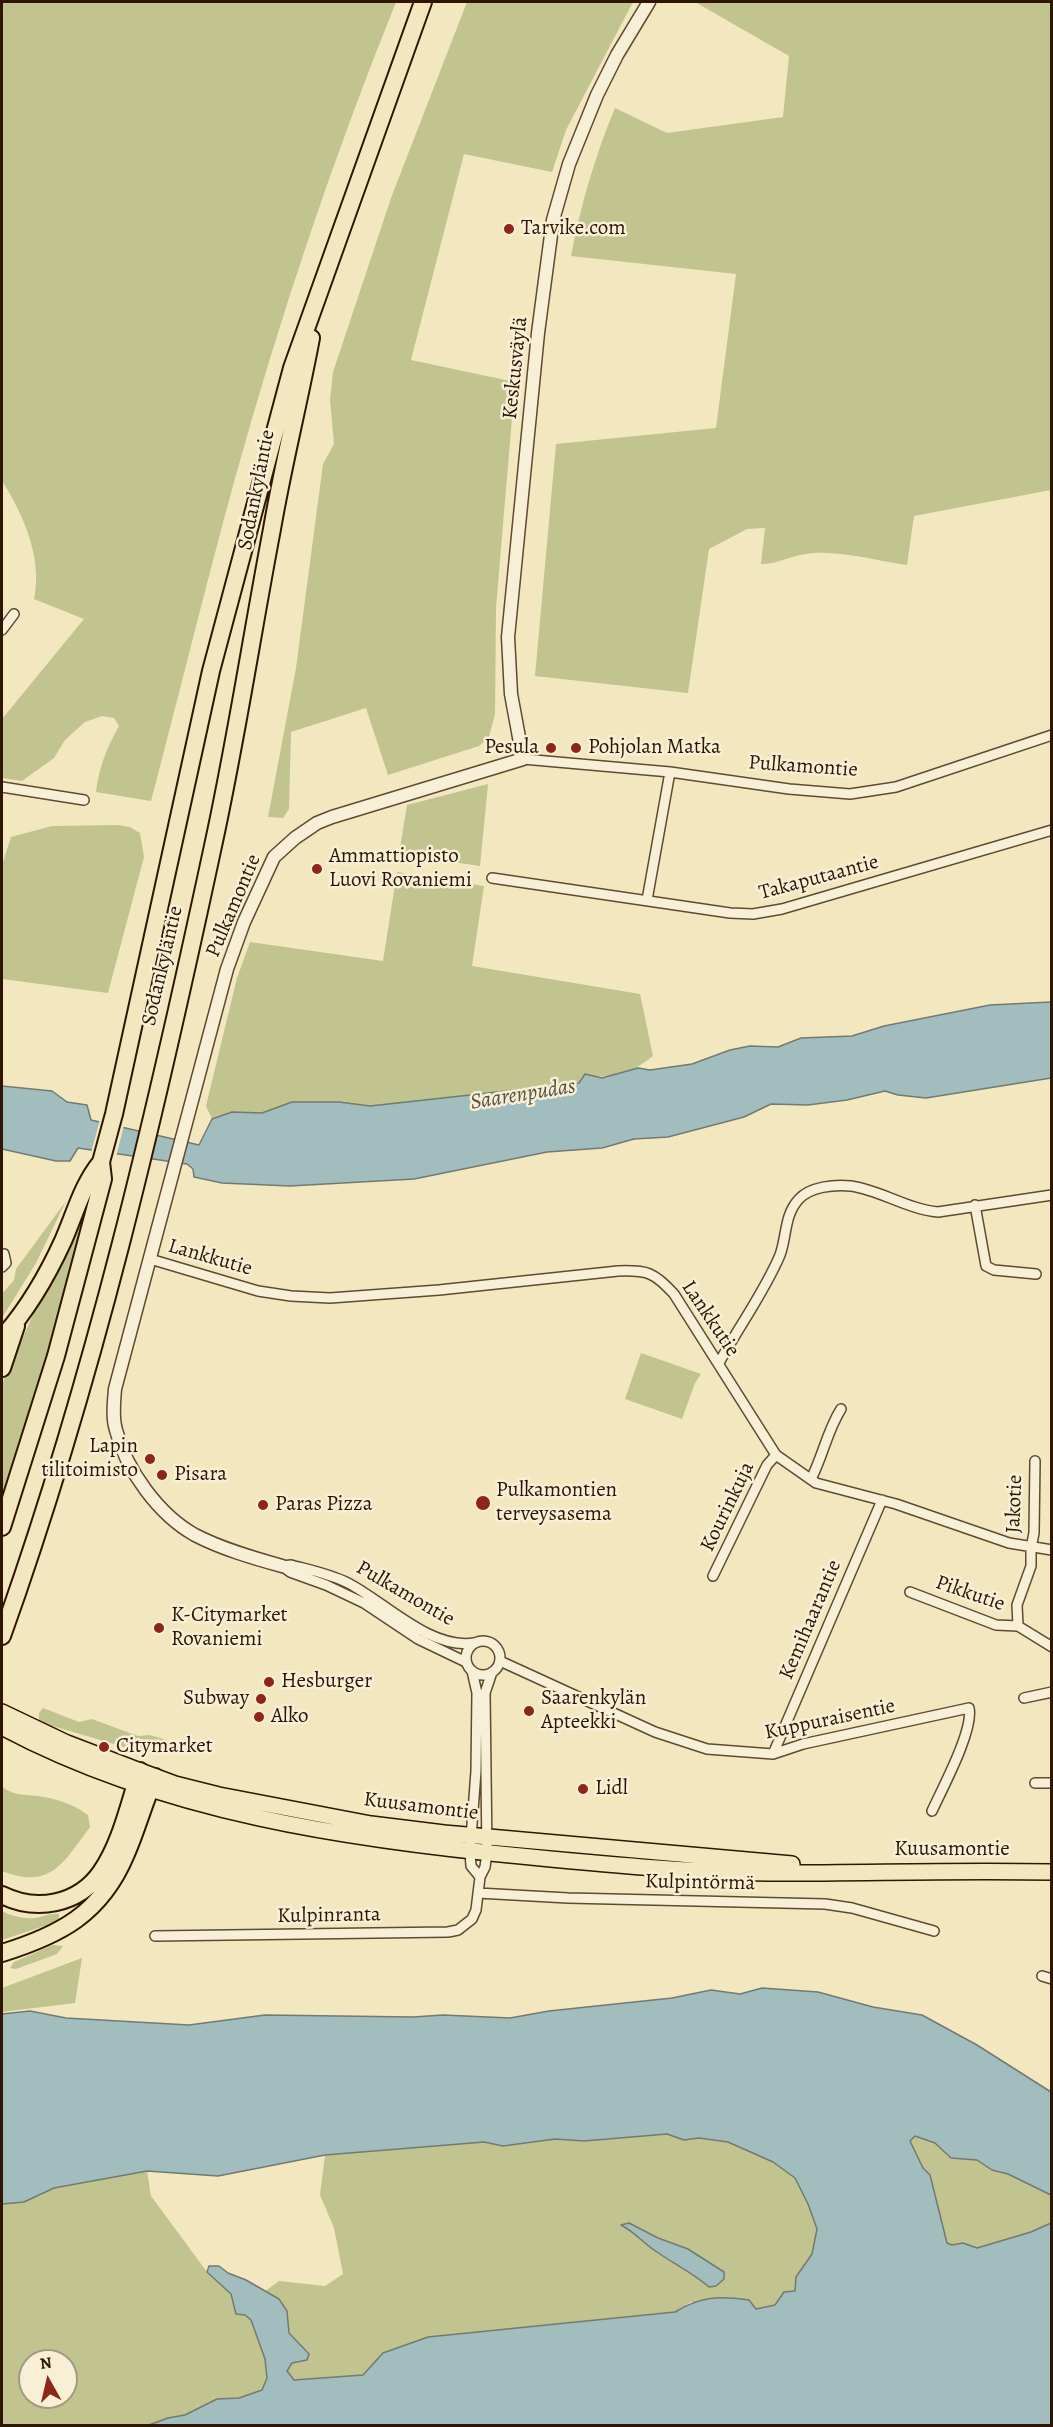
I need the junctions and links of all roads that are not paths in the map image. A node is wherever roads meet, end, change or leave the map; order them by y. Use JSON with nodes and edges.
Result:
{"nodes":[{"id":1,"x":423,"y":2,"type":"edge"},
{"id":2,"x":649,"y":2,"type":"edge"},
{"id":3,"x":320,"y":293,"type":"junction"},
{"id":4,"x":14,"y":614,"type":"dead end"},
{"id":5,"x":2,"y":630,"type":"edge"},
{"id":6,"x":1052,"y":735,"type":"edge"},
{"id":7,"x":523,"y":759,"type":"junction"},
{"id":8,"x":670,"y":772,"type":"junction"},
{"id":9,"x":2,"y":787,"type":"edge"},
{"id":10,"x":84,"y":800,"type":"dead end"},
{"id":11,"x":1052,"y":830,"type":"edge"},
{"id":12,"x":492,"y":878,"type":"dead end"},
{"id":13,"x":647,"y":900,"type":"junction"},
{"id":14,"x":101,"y":1162,"type":"junction"},
{"id":15,"x":1052,"y":1195,"type":"edge"},
{"id":16,"x":975,"y":1205,"type":"junction"},
{"id":17,"x":2,"y":1254,"type":"edge"},
{"id":18,"x":150,"y":1258,"type":"junction"},
{"id":19,"x":2,"y":1267,"type":"edge"},
{"id":20,"x":1036,"y":1274,"type":"dead end"},
{"id":21,"x":18,"y":1320,"type":"junction"},
{"id":22,"x":2,"y":1338,"type":"edge"},
{"id":23,"x":719,"y":1363,"type":"junction"},
{"id":24,"x":2,"y":1368,"type":"edge"},
{"id":25,"x":841,"y":1409,"type":"dead end"},
{"id":26,"x":776,"y":1455,"type":"junction"},
{"id":27,"x":1035,"y":1461,"type":"dead end"},
{"id":28,"x":811,"y":1479,"type":"junction"},
{"id":29,"x":882,"y":1500,"type":"junction"},
{"id":30,"x":2,"y":1527,"type":"edge"},
{"id":31,"x":1031,"y":1548,"type":"junction"},
{"id":32,"x":1052,"y":1550,"type":"edge"},
{"id":33,"x":282,"y":1566,"type":"junction"},
{"id":34,"x":713,"y":1576,"type":"dead end"},
{"id":35,"x":910,"y":1592,"type":"dead end"},
{"id":36,"x":1018,"y":1626,"type":"junction"},
{"id":37,"x":2,"y":1636,"type":"edge"},
{"id":38,"x":474,"y":1643,"type":"junction"},
{"id":39,"x":1052,"y":1647,"type":"edge"},
{"id":40,"x":500,"y":1661,"type":"junction"},
{"id":41,"x":466,"y":1662,"type":"junction"},
{"id":42,"x":472,"y":1671,"type":"junction"},
{"id":43,"x":492,"y":1672,"type":"junction"},
{"id":44,"x":1052,"y":1692,"type":"edge"},
{"id":45,"x":1024,"y":1698,"type":"dead end"},
{"id":46,"x":2,"y":1712,"type":"edge"},
{"id":47,"x":13,"y":1728,"type":"edge"},
{"id":48,"x":772,"y":1754,"type":"junction"},
{"id":49,"x":145,"y":1780,"type":"junction"},
{"id":50,"x":1035,"y":1783,"type":"dead end"},
{"id":51,"x":1052,"y":1784,"type":"edge"},
{"id":52,"x":932,"y":1811,"type":"dead end"},
{"id":53,"x":471,"y":1835,"type":"junction"},
{"id":54,"x":488,"y":1836,"type":"junction"},
{"id":55,"x":470,"y":1851,"type":"junction"},
{"id":56,"x":487,"y":1853,"type":"junction"},
{"id":57,"x":852,"y":1871,"type":"junction"},
{"id":58,"x":1052,"y":1872,"type":"edge"},
{"id":59,"x":480,"y":1877,"type":"junction"},
{"id":60,"x":478,"y":1893,"type":"junction"},
{"id":61,"x":2,"y":1895,"type":"edge"},
{"id":62,"x":934,"y":1931,"type":"dead end"},
{"id":63,"x":155,"y":1936,"type":"dead end"},
{"id":64,"x":2,"y":1953,"type":"edge"}],
"edges":[{"from":1,"to":3,"type":"highway","name":"Sodankyläntie"},
{"from":2,"to":7,"type":"street","name":"Keskusväylä"},
{"from":3,"to":14,"type":"highway","name":"Sodankyläntie"},
{"from":3,"to":37,"type":"highway","name":"Sodankyläntie"},
{"from":4,"to":5,"type":"street"},
{"from":6,"to":8,"type":"street","name":"Pulkamontie"},
{"from":7,"to":8,"type":"street","name":"Pulkamontie"},
{"from":7,"to":18,"type":"street","name":"Pulkamontie"},
{"from":8,"to":13,"type":"street"},
{"from":9,"to":10,"type":"street"},
{"from":11,"to":13,"type":"street","name":"Takaputaantie"},
{"from":12,"to":13,"type":"street","name":"Takaputaantie"},
{"from":14,"to":21,"type":"highway"},
{"from":14,"to":30,"type":"highway","name":"Sodankyläntie"},
{"from":15,"to":16,"type":"street"},
{"from":16,"to":20,"type":"street"},
{"from":16,"to":23,"type":"street"},
{"from":17,"to":19,"type":"street"},
{"from":18,"to":23,"type":"street","name":"Lankkutie"},
{"from":18,"to":33,"type":"street","name":"Pulkamontie"},
{"from":21,"to":22,"type":"highway"},
{"from":21,"to":24,"type":"highway"},
{"from":23,"to":26,"type":"street","name":"Lankkutie"},
{"from":25,"to":28,"type":"street"},
{"from":26,"to":28,"type":"street","name":"Lankkutie"},
{"from":26,"to":34,"type":"street","name":"Kourinkuja"},
{"from":27,"to":31,"type":"street","name":"Jakotie"},
{"from":28,"to":29,"type":"street","name":"Lankkutie"},
{"from":29,"to":31,"type":"street","name":"Lankkutie"},
{"from":29,"to":48,"type":"street","name":"Kemihaarantie"},
{"from":31,"to":32,"type":"street","name":"Lankkutie"},
{"from":31,"to":36,"type":"street"},
{"from":33,"to":38,"type":"street","name":"Pulkamontie"},
{"from":33,"to":41,"type":"street","name":"Pulkamontie"},
{"from":35,"to":36,"type":"street","name":"Pikkutie"},
{"from":36,"to":39,"type":"street"},
{"from":38,"to":40,"type":"street"},
{"from":38,"to":41,"type":"street"},
{"from":40,"to":43,"type":"street"},
{"from":40,"to":48,"type":"street","name":"Kuppuraisentie"},
{"from":41,"to":42,"type":"street"},
{"from":42,"to":43,"type":"street"},
{"from":42,"to":53,"type":"street"},
{"from":43,"to":54,"type":"street"},
{"from":44,"to":45,"type":"street"},
{"from":46,"to":47,"type":"main road","name":"Kuusamontie"},
{"from":47,"to":49,"type":"main road","name":"Kuusamontie"},
{"from":48,"to":52,"type":"street","name":"Kuppuraisentie"},
{"from":49,"to":53,"type":"main road","name":"Kuusamontie"},
{"from":49,"to":55,"type":"main road","name":"Kuusamontie"},
{"from":49,"to":61,"type":"highway"},
{"from":49,"to":64,"type":"highway"},
{"from":50,"to":51,"type":"street"},
{"from":53,"to":54,"type":"main road","name":"Kuusamontie"},
{"from":53,"to":55,"type":"street"},
{"from":54,"to":56,"type":"street"},
{"from":54,"to":57,"type":"main road","name":"Kuusamontie"},
{"from":55,"to":56,"type":"main road","name":"Kuusamontie"},
{"from":55,"to":59,"type":"street"},
{"from":56,"to":57,"type":"main road","name":"Kuusamontie"},
{"from":56,"to":59,"type":"street"},
{"from":57,"to":58,"type":"main road","name":"Kuusamontie"},
{"from":59,"to":60,"type":"street"},
{"from":60,"to":62,"type":"street","name":"Kulpintörmä"},
{"from":60,"to":63,"type":"street","name":"Kulpinranta"}]}
